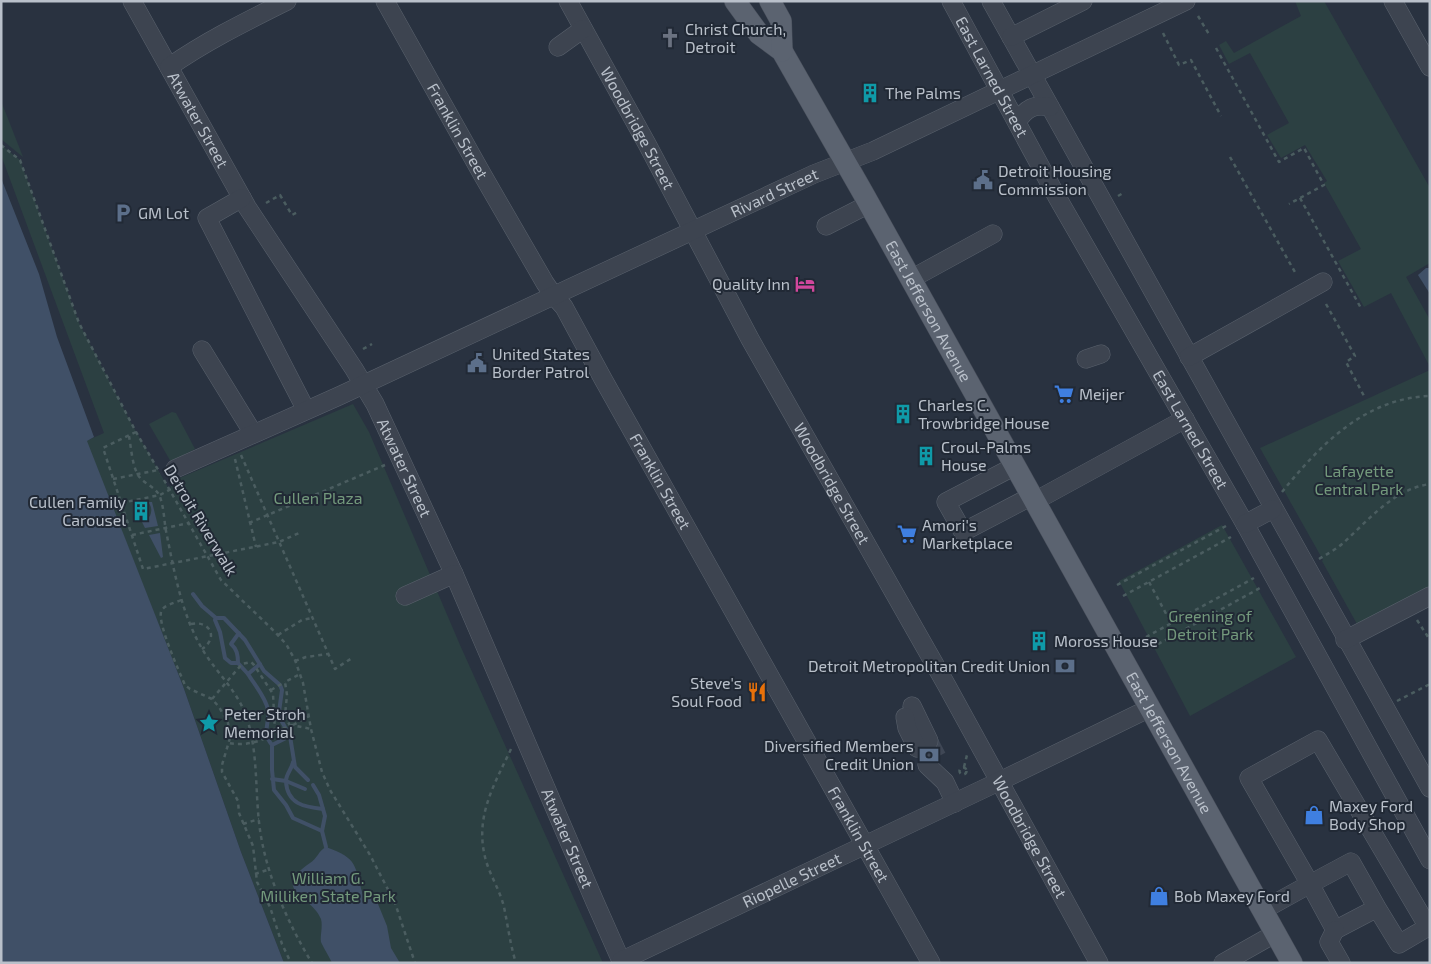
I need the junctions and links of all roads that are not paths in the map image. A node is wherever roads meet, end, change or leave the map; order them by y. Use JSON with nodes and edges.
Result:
{"nodes":[{"id":1,"x":132,"y":1,"type":"edge"},
{"id":2,"x":287,"y":1,"type":"edge"},
{"id":3,"x":386,"y":1,"type":"edge"},
{"id":4,"x":568,"y":1,"type":"edge"},
{"id":5,"x":735,"y":1,"type":"edge"},
{"id":6,"x":770,"y":1,"type":"edge"},
{"id":7,"x":951,"y":1,"type":"edge"},
{"id":8,"x":991,"y":1,"type":"edge"},
{"id":9,"x":1083,"y":1,"type":"edge"},
{"id":10,"x":1186,"y":1,"type":"edge"},
{"id":11,"x":1393,"y":1,"type":"edge"},
{"id":12,"x":584,"y":29,"type":"junction"},
{"id":13,"x":1011,"y":37,"type":"junction"},
{"id":14,"x":558,"y":47,"type":"dead end"},
{"id":15,"x":782,"y":52,"type":"junction"},
{"id":16,"x":169,"y":67,"type":"junction"},
{"id":17,"x":1430,"y":67,"type":"edge"},
{"id":18,"x":1032,"y":75,"type":"junction"},
{"id":19,"x":999,"y":91,"type":"junction"},
{"id":20,"x":1050,"y":107,"type":"junction"},
{"id":21,"x":1017,"y":122,"type":"junction"},
{"id":22,"x":845,"y":162,"type":"junction"},
{"id":23,"x":242,"y":198,"type":"junction"},
{"id":24,"x":869,"y":204,"type":"junction"},
{"id":25,"x":826,"y":226,"type":"dead end"},
{"id":26,"x":692,"y":230,"type":"junction"},
{"id":27,"x":993,"y":234,"type":"dead end"},
{"id":28,"x":910,"y":279,"type":"junction"},
{"id":29,"x":1323,"y":282,"type":"dead end"},
{"id":30,"x":554,"y":296,"type":"junction"},
{"id":31,"x":202,"y":350,"type":"dead end"},
{"id":32,"x":1189,"y":357,"type":"junction"},
{"id":33,"x":363,"y":384,"type":"junction"},
{"id":34,"x":306,"y":410,"type":"junction"},
{"id":35,"x":1185,"y":419,"type":"junction"},
{"id":36,"x":253,"y":433,"type":"junction"},
{"id":37,"x":1015,"y":466,"type":"junction"},
{"id":38,"x":173,"y":473,"type":"road end"},
{"id":39,"x":1033,"y":499,"type":"junction"},
{"id":40,"x":1274,"y":509,"type":"junction"},
{"id":41,"x":1245,"y":524,"type":"junction"},
{"id":42,"x":454,"y":574,"type":"junction"},
{"id":43,"x":405,"y":596,"type":"dead end"},
{"id":44,"x":1430,"y":596,"type":"edge"},
{"id":45,"x":1346,"y":640,"type":"junction"},
{"id":46,"x":1150,"y":708,"type":"junction"},
{"id":47,"x":908,"y":712,"type":"dead end"},
{"id":48,"x":923,"y":744,"type":"tunnel mouth"},
{"id":49,"x":932,"y":761,"type":"tunnel mouth"},
{"id":50,"x":998,"y":782,"type":"junction"},
{"id":51,"x":1430,"y":788,"type":"edge"},
{"id":52,"x":957,"y":802,"type":"junction"},
{"id":53,"x":866,"y":845,"type":"junction"},
{"id":54,"x":1430,"y":860,"type":"edge"},
{"id":55,"x":1310,"y":884,"type":"junction"},
{"id":56,"x":1376,"y":908,"type":"junction"},
{"id":57,"x":1263,"y":910,"type":"junction"},
{"id":58,"x":1336,"y":930,"type":"junction"},
{"id":59,"x":1276,"y":933,"type":"junction"},
{"id":60,"x":622,"y":962,"type":"edge"},
{"id":61,"x":931,"y":963,"type":"edge"},
{"id":62,"x":1099,"y":963,"type":"edge"},
{"id":63,"x":1223,"y":963,"type":"edge"},
{"id":64,"x":1292,"y":963,"type":"edge"},
{"id":65,"x":1341,"y":963,"type":"edge"}],
"edges":[{"from":1,"to":16,"type":"street","name":"Atwater Street"},
{"from":2,"to":16,"type":"street"},
{"from":3,"to":30,"type":"street","name":"Franklin Street"},
{"from":4,"to":12,"type":"street","name":"Woodbridge Street"},
{"from":5,"to":15,"type":"main road","name":"East Jefferson Avenue"},
{"from":6,"to":15,"type":"main road","name":"East Jefferson Avenue"},
{"from":7,"to":19,"type":"street","name":"East Larned Street"},
{"from":8,"to":13,"type":"street","name":"East Larned Street"},
{"from":9,"to":13,"type":"street"},
{"from":10,"to":18,"type":"street","name":"Rivard Street"},
{"from":11,"to":17,"type":"street"},
{"from":12,"to":14,"type":"street"},
{"from":12,"to":26,"type":"street","name":"Woodbridge Street"},
{"from":13,"to":18,"type":"street","name":"East Larned Street"},
{"from":15,"to":22,"type":"main road","name":"East Jefferson Avenue"},
{"from":16,"to":23,"type":"street","name":"Atwater Street"},
{"from":18,"to":19,"type":"street","name":"Rivard Street"},
{"from":18,"to":20,"type":"street","name":"East Larned Street"},
{"from":19,"to":21,"type":"street","name":"East Larned Street"},
{"from":19,"to":22,"type":"street","name":"Rivard Street"},
{"from":20,"to":21,"type":"street"},
{"from":20,"to":32,"type":"street","name":"East Larned Street"},
{"from":21,"to":35,"type":"street","name":"East Larned Street"},
{"from":22,"to":24,"type":"main road","name":"East Jefferson Avenue"},
{"from":22,"to":26,"type":"street","name":"Rivard Street"},
{"from":23,"to":33,"type":"street","name":"Atwater Street"},
{"from":23,"to":34,"type":"street"},
{"from":24,"to":25,"type":"street"},
{"from":24,"to":28,"type":"main road","name":"East Jefferson Avenue"},
{"from":26,"to":30,"type":"street","name":"Rivard Street"},
{"from":26,"to":50,"type":"street","name":"Woodbridge Street"},
{"from":27,"to":28,"type":"street"},
{"from":28,"to":37,"type":"main road","name":"East Jefferson Avenue"},
{"from":29,"to":32,"type":"street"},
{"from":30,"to":33,"type":"street","name":"Rivard Street"},
{"from":30,"to":53,"type":"street","name":"Franklin Street"},
{"from":31,"to":36,"type":"street"},
{"from":32,"to":40,"type":"street","name":"East Larned Street"},
{"from":33,"to":34,"type":"street","name":"Rivard Street"},
{"from":33,"to":42,"type":"street","name":"Atwater Street"},
{"from":34,"to":36,"type":"street","name":"Rivard Street"},
{"from":35,"to":39,"type":"street"},
{"from":35,"to":41,"type":"street","name":"East Larned Street"},
{"from":36,"to":38,"type":"street","name":"Rivard Street"},
{"from":37,"to":39,"type":"main road","name":"East Jefferson Avenue"},
{"from":37,"to":39,"type":"street"},
{"from":39,"to":46,"type":"main road","name":"East Jefferson Avenue"},
{"from":40,"to":41,"type":"street"},
{"from":40,"to":45,"type":"street","name":"East Larned Street"},
{"from":41,"to":54,"type":"street","name":"East Larned Street"},
{"from":42,"to":43,"type":"street"},
{"from":42,"to":60,"type":"street","name":"Atwater Street"},
{"from":44,"to":45,"type":"street"},
{"from":45,"to":51,"type":"street","name":"East Larned Street"},
{"from":46,"to":50,"type":"street","name":"Riopelle Street"},
{"from":46,"to":57,"type":"main road","name":"East Jefferson Avenue"},
{"from":47,"to":48,"type":"street"},
{"from":49,"to":52,"type":"street"},
{"from":50,"to":52,"type":"street","name":"Riopelle Street"},
{"from":50,"to":62,"type":"street","name":"Woodbridge Street"},
{"from":52,"to":53,"type":"street","name":"Riopelle Street"},
{"from":53,"to":60,"type":"street","name":"Riopelle Street"},
{"from":53,"to":61,"type":"street","name":"Franklin Street"},
{"from":55,"to":56,"type":"street"},
{"from":55,"to":56,"type":"street"},
{"from":55,"to":57,"type":"street"},
{"from":55,"to":58,"type":"street"},
{"from":56,"to":58,"type":"street"},
{"from":57,"to":59,"type":"main road","name":"East Jefferson Avenue"},
{"from":58,"to":65,"type":"street"},
{"from":59,"to":63,"type":"street"},
{"from":59,"to":64,"type":"main road","name":"East Jefferson Avenue"}]}
